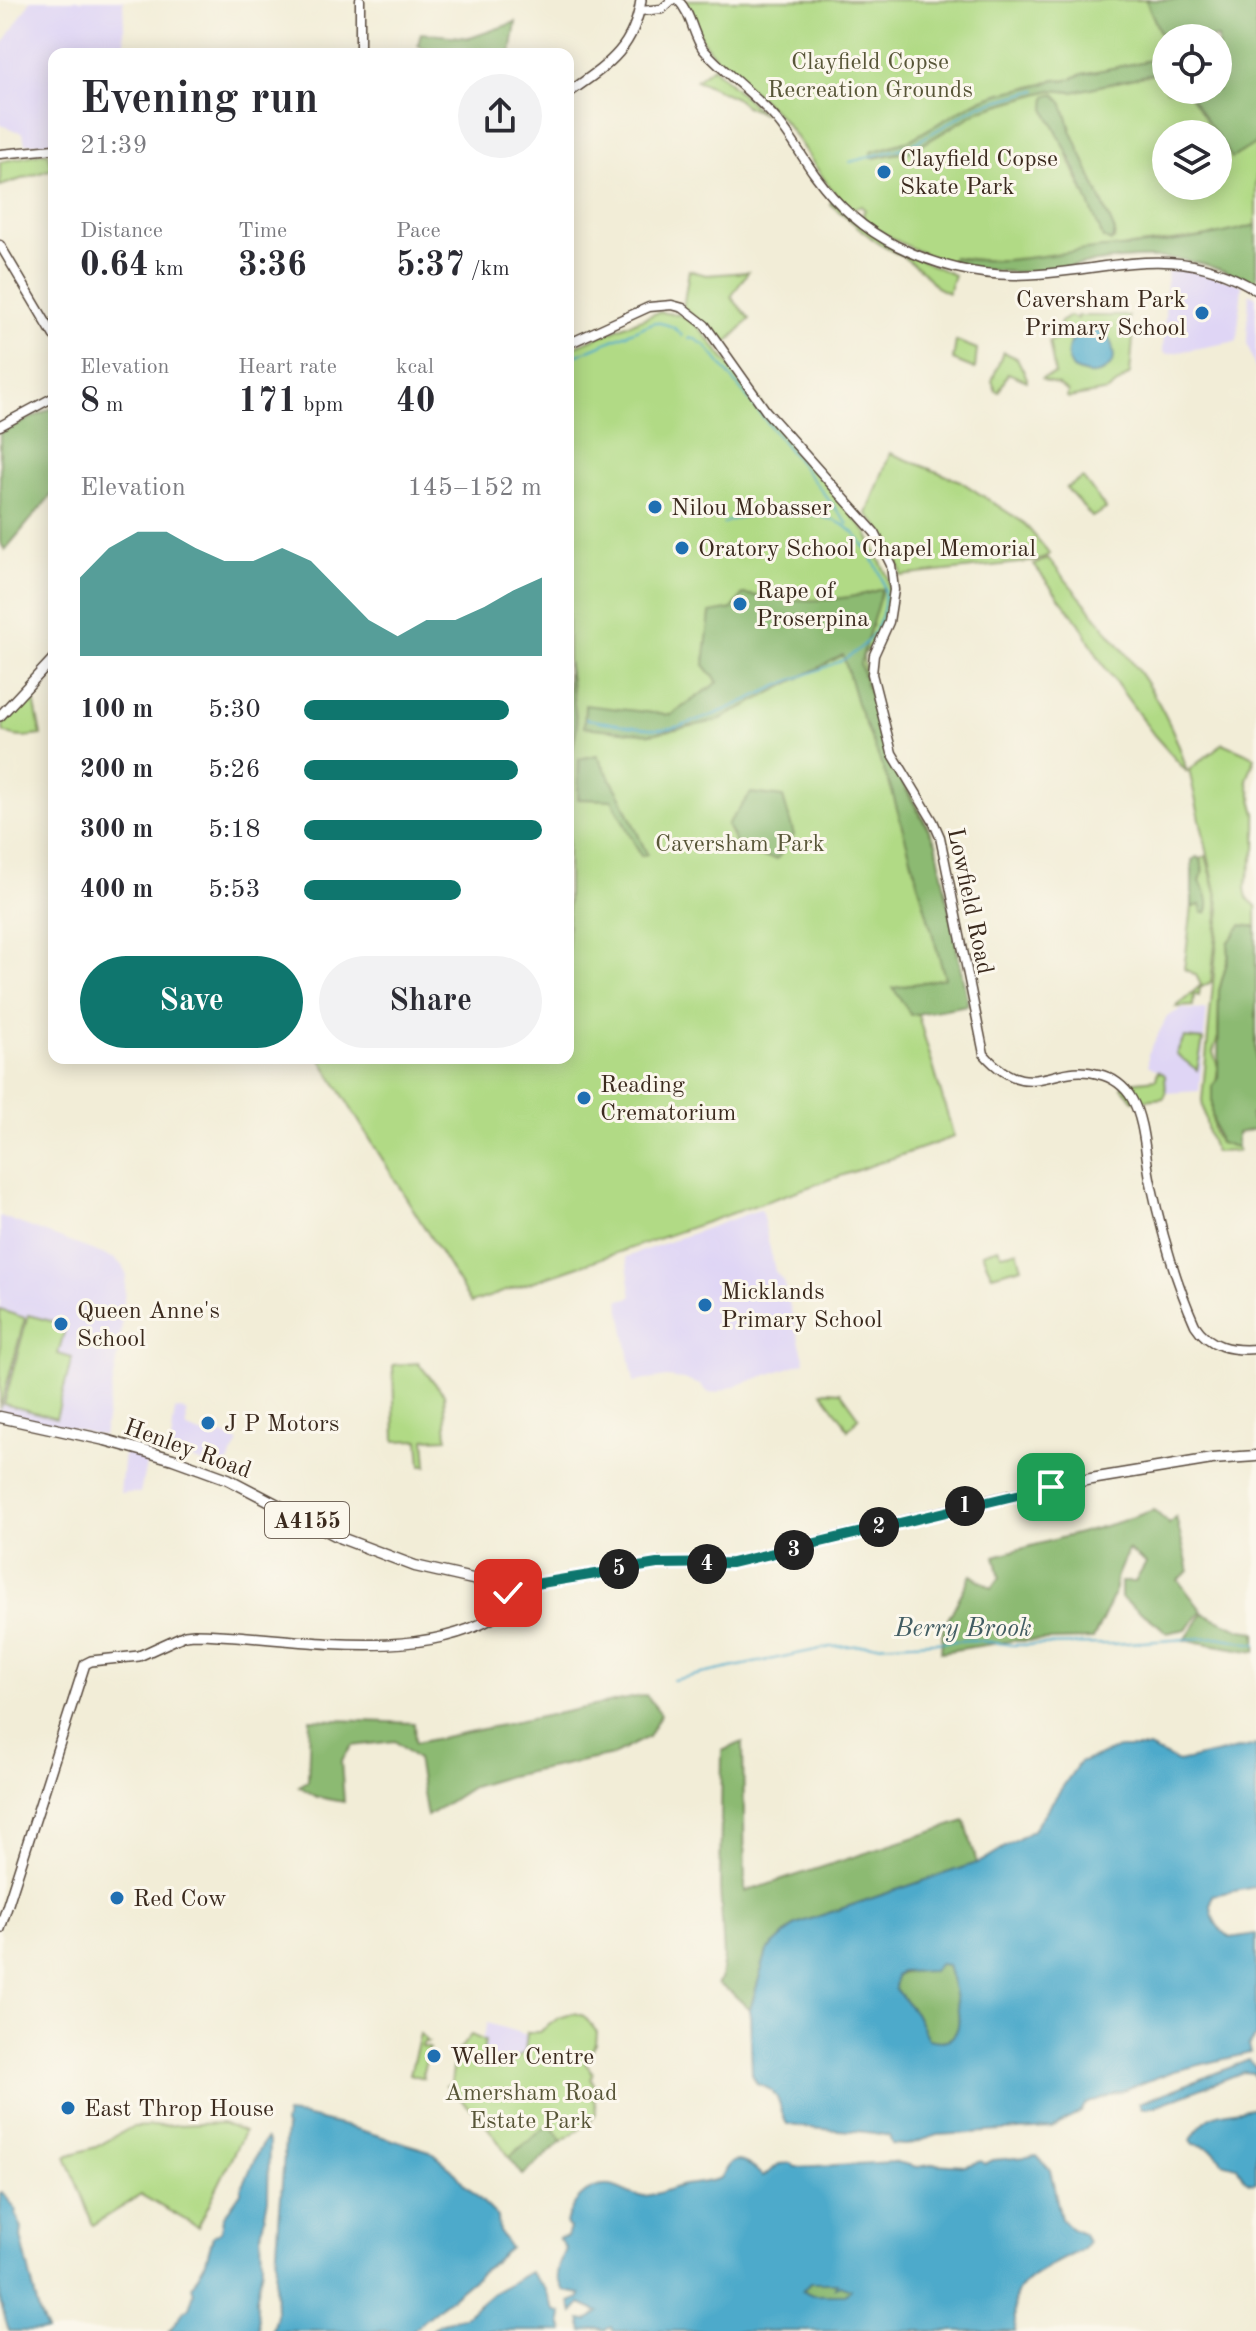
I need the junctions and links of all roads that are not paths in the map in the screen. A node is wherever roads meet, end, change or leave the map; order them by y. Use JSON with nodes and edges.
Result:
{"nodes":[{"id":1,"x":360,"y":0,"type":"edge"},
{"id":2,"x":641,"y":0,"type":"edge"},
{"id":3,"x":675,"y":0,"type":"edge"},
{"id":4,"x":640,"y":11,"type":"junction"},
{"id":5,"x":360,"y":48,"type":"edge"},
{"id":6,"x":574,"y":89,"type":"edge"},
{"id":7,"x":48,"y":150,"type":"edge"},
{"id":8,"x":0,"y":154,"type":"edge"},
{"id":9,"x":0,"y":245,"type":"edge"},
{"id":10,"x":1256,"y":290,"type":"edge"},
{"id":11,"x":48,"y":326,"type":"edge"},
{"id":12,"x":574,"y":341,"type":"edge"},
{"id":13,"x":48,"y":400,"type":"edge"},
{"id":14,"x":0,"y":426,"type":"edge"},
{"id":15,"x":48,"y":664,"type":"edge"},
{"id":16,"x":0,"y":716,"type":"edge"},
{"id":17,"x":1256,"y":1349,"type":"edge"},
{"id":18,"x":0,"y":1417,"type":"edge"},
{"id":19,"x":1256,"y":1456,"type":"edge"},
{"id":20,"x":512,"y":1586,"type":"junction"},
{"id":21,"x":0,"y":1929,"type":"edge"}],
"edges":[{"from":1,"to":5,"type":"street"},
{"from":2,"to":4,"type":"main road"},
{"from":3,"to":4,"type":"street"},
{"from":3,"to":10,"type":"street"},
{"from":4,"to":6,"type":"main road"},
{"from":7,"to":8,"type":"street"},
{"from":9,"to":11,"type":"street"},
{"from":12,"to":17,"type":"street","name":"Lowfield Road"},
{"from":13,"to":14,"type":"street"},
{"from":15,"to":16,"type":"main road"},
{"from":18,"to":20,"type":"main road","name":"Henley Road","number":"A4155"},
{"from":19,"to":20,"type":"main road","name":"Henley Road","number":"A4155"},
{"from":20,"to":21,"type":"main road"}]}
